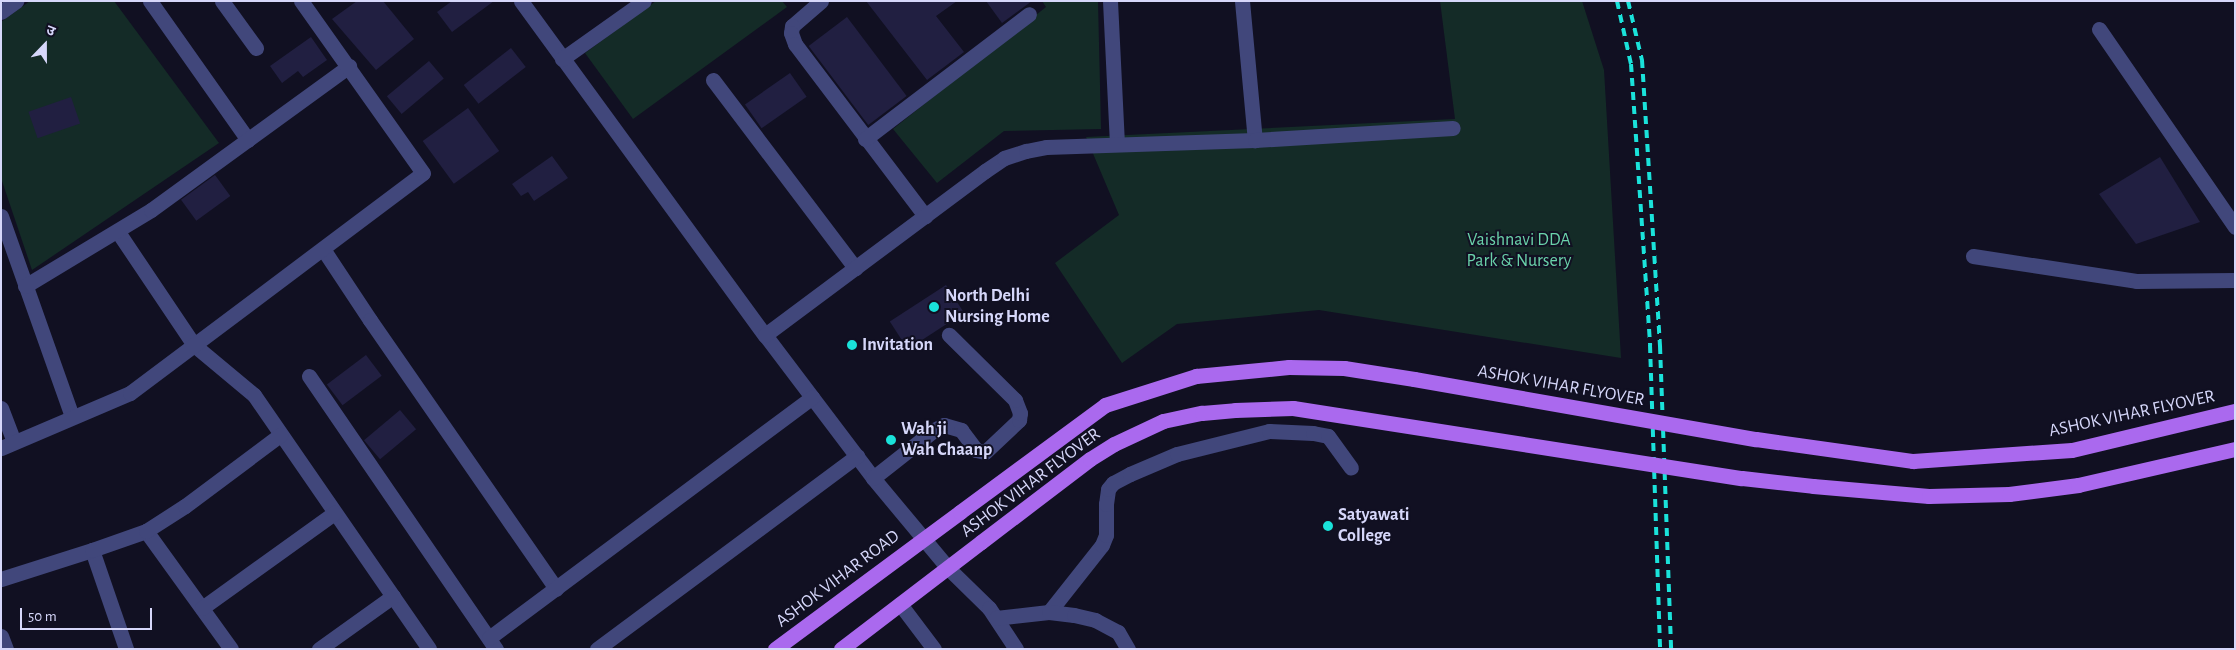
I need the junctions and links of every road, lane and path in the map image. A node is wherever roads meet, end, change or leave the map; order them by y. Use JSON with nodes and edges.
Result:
{"nodes":[{"id":1,"x":16,"y":1,"type":"edge"},
{"id":2,"x":150,"y":1,"type":"edge"},
{"id":3,"x":222,"y":1,"type":"edge"},
{"id":4,"x":301,"y":1,"type":"edge"},
{"id":5,"x":521,"y":1,"type":"edge"},
{"id":6,"x":644,"y":1,"type":"edge"},
{"id":7,"x":821,"y":1,"type":"edge"},
{"id":8,"x":1110,"y":1,"type":"edge"},
{"id":9,"x":1242,"y":1,"type":"edge"},
{"id":10,"x":1,"y":12,"type":"edge"},
{"id":11,"x":1029,"y":14,"type":"dead end"},
{"id":12,"x":2098,"y":29,"type":"dead end"},
{"id":13,"x":256,"y":48,"type":"dead end"},
{"id":14,"x":562,"y":58,"type":"junction"},
{"id":15,"x":349,"y":66,"type":"junction"},
{"id":16,"x":713,"y":80,"type":"dead end"},
{"id":17,"x":1453,"y":128,"type":"dead end"},
{"id":18,"x":865,"y":139,"type":"junction"},
{"id":19,"x":248,"y":140,"type":"junction"},
{"id":20,"x":1255,"y":140,"type":"junction"},
{"id":21,"x":1117,"y":144,"type":"junction"},
{"id":22,"x":1,"y":216,"type":"edge"},
{"id":23,"x":925,"y":216,"type":"junction"},
{"id":24,"x":2235,"y":227,"type":"edge"},
{"id":25,"x":118,"y":232,"type":"junction"},
{"id":26,"x":323,"y":249,"type":"junction"},
{"id":27,"x":1973,"y":256,"type":"dead end"},
{"id":28,"x":855,"y":268,"type":"junction"},
{"id":29,"x":2235,"y":280,"type":"edge"},
{"id":30,"x":25,"y":286,"type":"junction"},
{"id":31,"x":765,"y":335,"type":"junction"},
{"id":32,"x":949,"y":335,"type":"dead end"},
{"id":33,"x":194,"y":345,"type":"junction"},
{"id":34,"x":309,"y":376,"type":"dead end"},
{"id":35,"x":812,"y":397,"type":"junction"},
{"id":36,"x":1,"y":408,"type":"edge"},
{"id":37,"x":2235,"y":411,"type":"edge"},
{"id":38,"x":72,"y":418,"type":"junction"},
{"id":39,"x":280,"y":435,"type":"junction"},
{"id":40,"x":8,"y":445,"type":"edge"},
{"id":41,"x":2235,"y":449,"type":"edge"},
{"id":42,"x":857,"y":456,"type":"junction"},
{"id":43,"x":1351,"y":468,"type":"dead end"},
{"id":44,"x":873,"y":478,"type":"junction"},
{"id":45,"x":334,"y":513,"type":"junction"},
{"id":46,"x":146,"y":531,"type":"junction"},
{"id":47,"x":923,"y":539,"type":"junction"},
{"id":48,"x":92,"y":550,"type":"junction"},
{"id":49,"x":948,"y":568,"type":"junction"},
{"id":50,"x":1,"y":578,"type":"edge"},
{"id":51,"x":556,"y":589,"type":"junction"},
{"id":52,"x":393,"y":596,"type":"junction"},
{"id":53,"x":900,"y":604,"type":"junction"},
{"id":54,"x":202,"y":608,"type":"junction"},
{"id":55,"x":1049,"y":612,"type":"junction"},
{"id":56,"x":996,"y":618,"type":"junction"},
{"id":57,"x":1,"y":636,"type":"edge"},
{"id":58,"x":492,"y":643,"type":"edge"},
{"id":59,"x":6,"y":649,"type":"edge"},
{"id":60,"x":126,"y":649,"type":"edge"},
{"id":61,"x":231,"y":649,"type":"edge"},
{"id":62,"x":319,"y":649,"type":"edge"},
{"id":63,"x":429,"y":649,"type":"edge"},
{"id":64,"x":597,"y":649,"type":"edge"},
{"id":65,"x":775,"y":649,"type":"edge"},
{"id":66,"x":841,"y":649,"type":"edge"},
{"id":67,"x":934,"y":649,"type":"edge"},
{"id":68,"x":1016,"y":649,"type":"edge"},
{"id":69,"x":1128,"y":649,"type":"edge"}],
"edges":[{"from":1,"to":10,"type":"street"},
{"from":2,"to":19,"type":"street"},
{"from":3,"to":13,"type":"street"},
{"from":4,"to":15,"type":"street"},
{"from":5,"to":14,"type":"street"},
{"from":6,"to":14,"type":"street"},
{"from":7,"to":18,"type":"street"},
{"from":8,"to":21,"type":"street"},
{"from":9,"to":20,"type":"street"},
{"from":11,"to":18,"type":"street"},
{"from":12,"to":24,"type":"street"},
{"from":14,"to":31,"type":"street"},
{"from":15,"to":19,"type":"street"},
{"from":15,"to":26,"type":"street"},
{"from":16,"to":28,"type":"street"},
{"from":17,"to":20,"type":"street"},
{"from":18,"to":23,"type":"street"},
{"from":19,"to":25,"type":"street"},
{"from":20,"to":21,"type":"street"},
{"from":21,"to":23,"type":"street"},
{"from":22,"to":30,"type":"street"},
{"from":23,"to":28,"type":"street"},
{"from":25,"to":30,"type":"street"},
{"from":25,"to":33,"type":"street"},
{"from":26,"to":33,"type":"street"},
{"from":26,"to":51,"type":"street"},
{"from":27,"to":29,"type":"street"},
{"from":28,"to":31,"type":"street"},
{"from":30,"to":38,"type":"street"},
{"from":31,"to":35,"type":"street"},
{"from":32,"to":44,"type":"street"},
{"from":33,"to":38,"type":"street"},
{"from":33,"to":39,"type":"street"},
{"from":34,"to":58,"type":"street"},
{"from":35,"to":42,"type":"street"},
{"from":35,"to":51,"type":"street"},
{"from":36,"to":40,"type":"street"},
{"from":37,"to":47,"type":"main road","name":"ASHOK VIHAR FLYOVER","bridge":true},
{"from":38,"to":40,"type":"street"},
{"from":39,"to":45,"type":"street"},
{"from":39,"to":46,"type":"street"},
{"from":41,"to":49,"type":"main road","name":"ASHOK VIHAR FLYOVER","bridge":true},
{"from":42,"to":44,"type":"street"},
{"from":42,"to":64,"type":"street"},
{"from":43,"to":55,"type":"street"},
{"from":44,"to":47,"type":"street"},
{"from":45,"to":52,"type":"street"},
{"from":45,"to":54,"type":"street"},
{"from":46,"to":48,"type":"street"},
{"from":46,"to":54,"type":"street"},
{"from":47,"to":49,"type":"street"},
{"from":47,"to":65,"type":"main road","name":"ASHOK VIHAR ROAD"},
{"from":48,"to":50,"type":"street"},
{"from":48,"to":60,"type":"street"},
{"from":49,"to":53,"type":"main road"},
{"from":49,"to":56,"type":"street"},
{"from":51,"to":58,"type":"street"},
{"from":52,"to":62,"type":"street"},
{"from":52,"to":63,"type":"street"},
{"from":53,"to":66,"type":"main road"},
{"from":53,"to":67,"type":"street"},
{"from":54,"to":61,"type":"street"},
{"from":55,"to":56,"type":"street"},
{"from":55,"to":69,"type":"street"},
{"from":56,"to":68,"type":"street"},
{"from":57,"to":59,"type":"street"}]}
